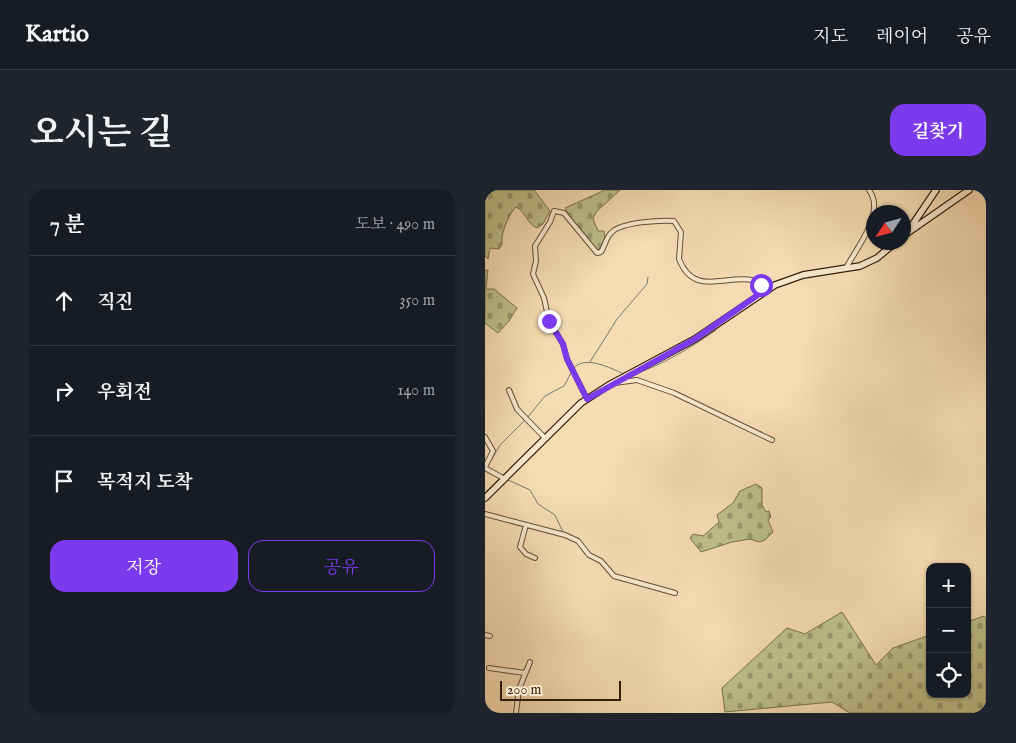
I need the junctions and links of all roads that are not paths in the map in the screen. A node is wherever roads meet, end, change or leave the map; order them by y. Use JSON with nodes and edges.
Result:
{"nodes":[{"id":1,"x":869,"y":190,"type":"edge"},
{"id":2,"x":936,"y":190,"type":"edge"},
{"id":3,"x":969,"y":190,"type":"edge"},
{"id":4,"x":911,"y":227,"type":"edge"},
{"id":5,"x":911,"y":231,"type":"edge"},
{"id":6,"x":884,"y":250,"type":"edge"},
{"id":7,"x":846,"y":268,"type":"junction"},
{"id":8,"x":765,"y":290,"type":"junction"},
{"id":9,"x":609,"y":385,"type":"junction"},
{"id":10,"x":509,"y":390,"type":"dead end"},
{"id":11,"x":587,"y":399,"type":"junction"},
{"id":12,"x":485,"y":437,"type":"edge"},
{"id":13,"x":544,"y":437,"type":"junction"},
{"id":14,"x":772,"y":440,"type":"dead end"},
{"id":15,"x":485,"y":467,"type":"edge"},
{"id":16,"x":504,"y":477,"type":"junction"},
{"id":17,"x":485,"y":498,"type":"edge"},
{"id":18,"x":485,"y":514,"type":"edge"},
{"id":19,"x":526,"y":525,"type":"junction"},
{"id":20,"x":535,"y":558,"type":"dead end"},
{"id":21,"x":675,"y":593,"type":"dead end"},
{"id":22,"x":530,"y":662,"type":"dead end"},
{"id":23,"x":489,"y":668,"type":"dead end"},
{"id":24,"x":525,"y":673,"type":"junction"},
{"id":25,"x":516,"y":713,"type":"edge"}],
"edges":[{"from":1,"to":7,"type":"street"},
{"from":2,"to":4,"type":"main road"},
{"from":3,"to":5,"type":"main road"},
{"from":6,"to":7,"type":"main road"},
{"from":7,"to":8,"type":"main road"},
{"from":8,"to":9,"type":"main road"},
{"from":8,"to":11,"type":"street"},
{"from":9,"to":11,"type":"main road"},
{"from":9,"to":14,"type":"street"},
{"from":10,"to":13,"type":"street"},
{"from":11,"to":13,"type":"main road"},
{"from":12,"to":15,"type":"street"},
{"from":13,"to":16,"type":"main road"},
{"from":15,"to":16,"type":"street"},
{"from":16,"to":17,"type":"main road"},
{"from":18,"to":19,"type":"street"},
{"from":19,"to":20,"type":"street"},
{"from":19,"to":21,"type":"street"},
{"from":22,"to":24,"type":"street"},
{"from":23,"to":24,"type":"street"},
{"from":24,"to":25,"type":"street"}]}
